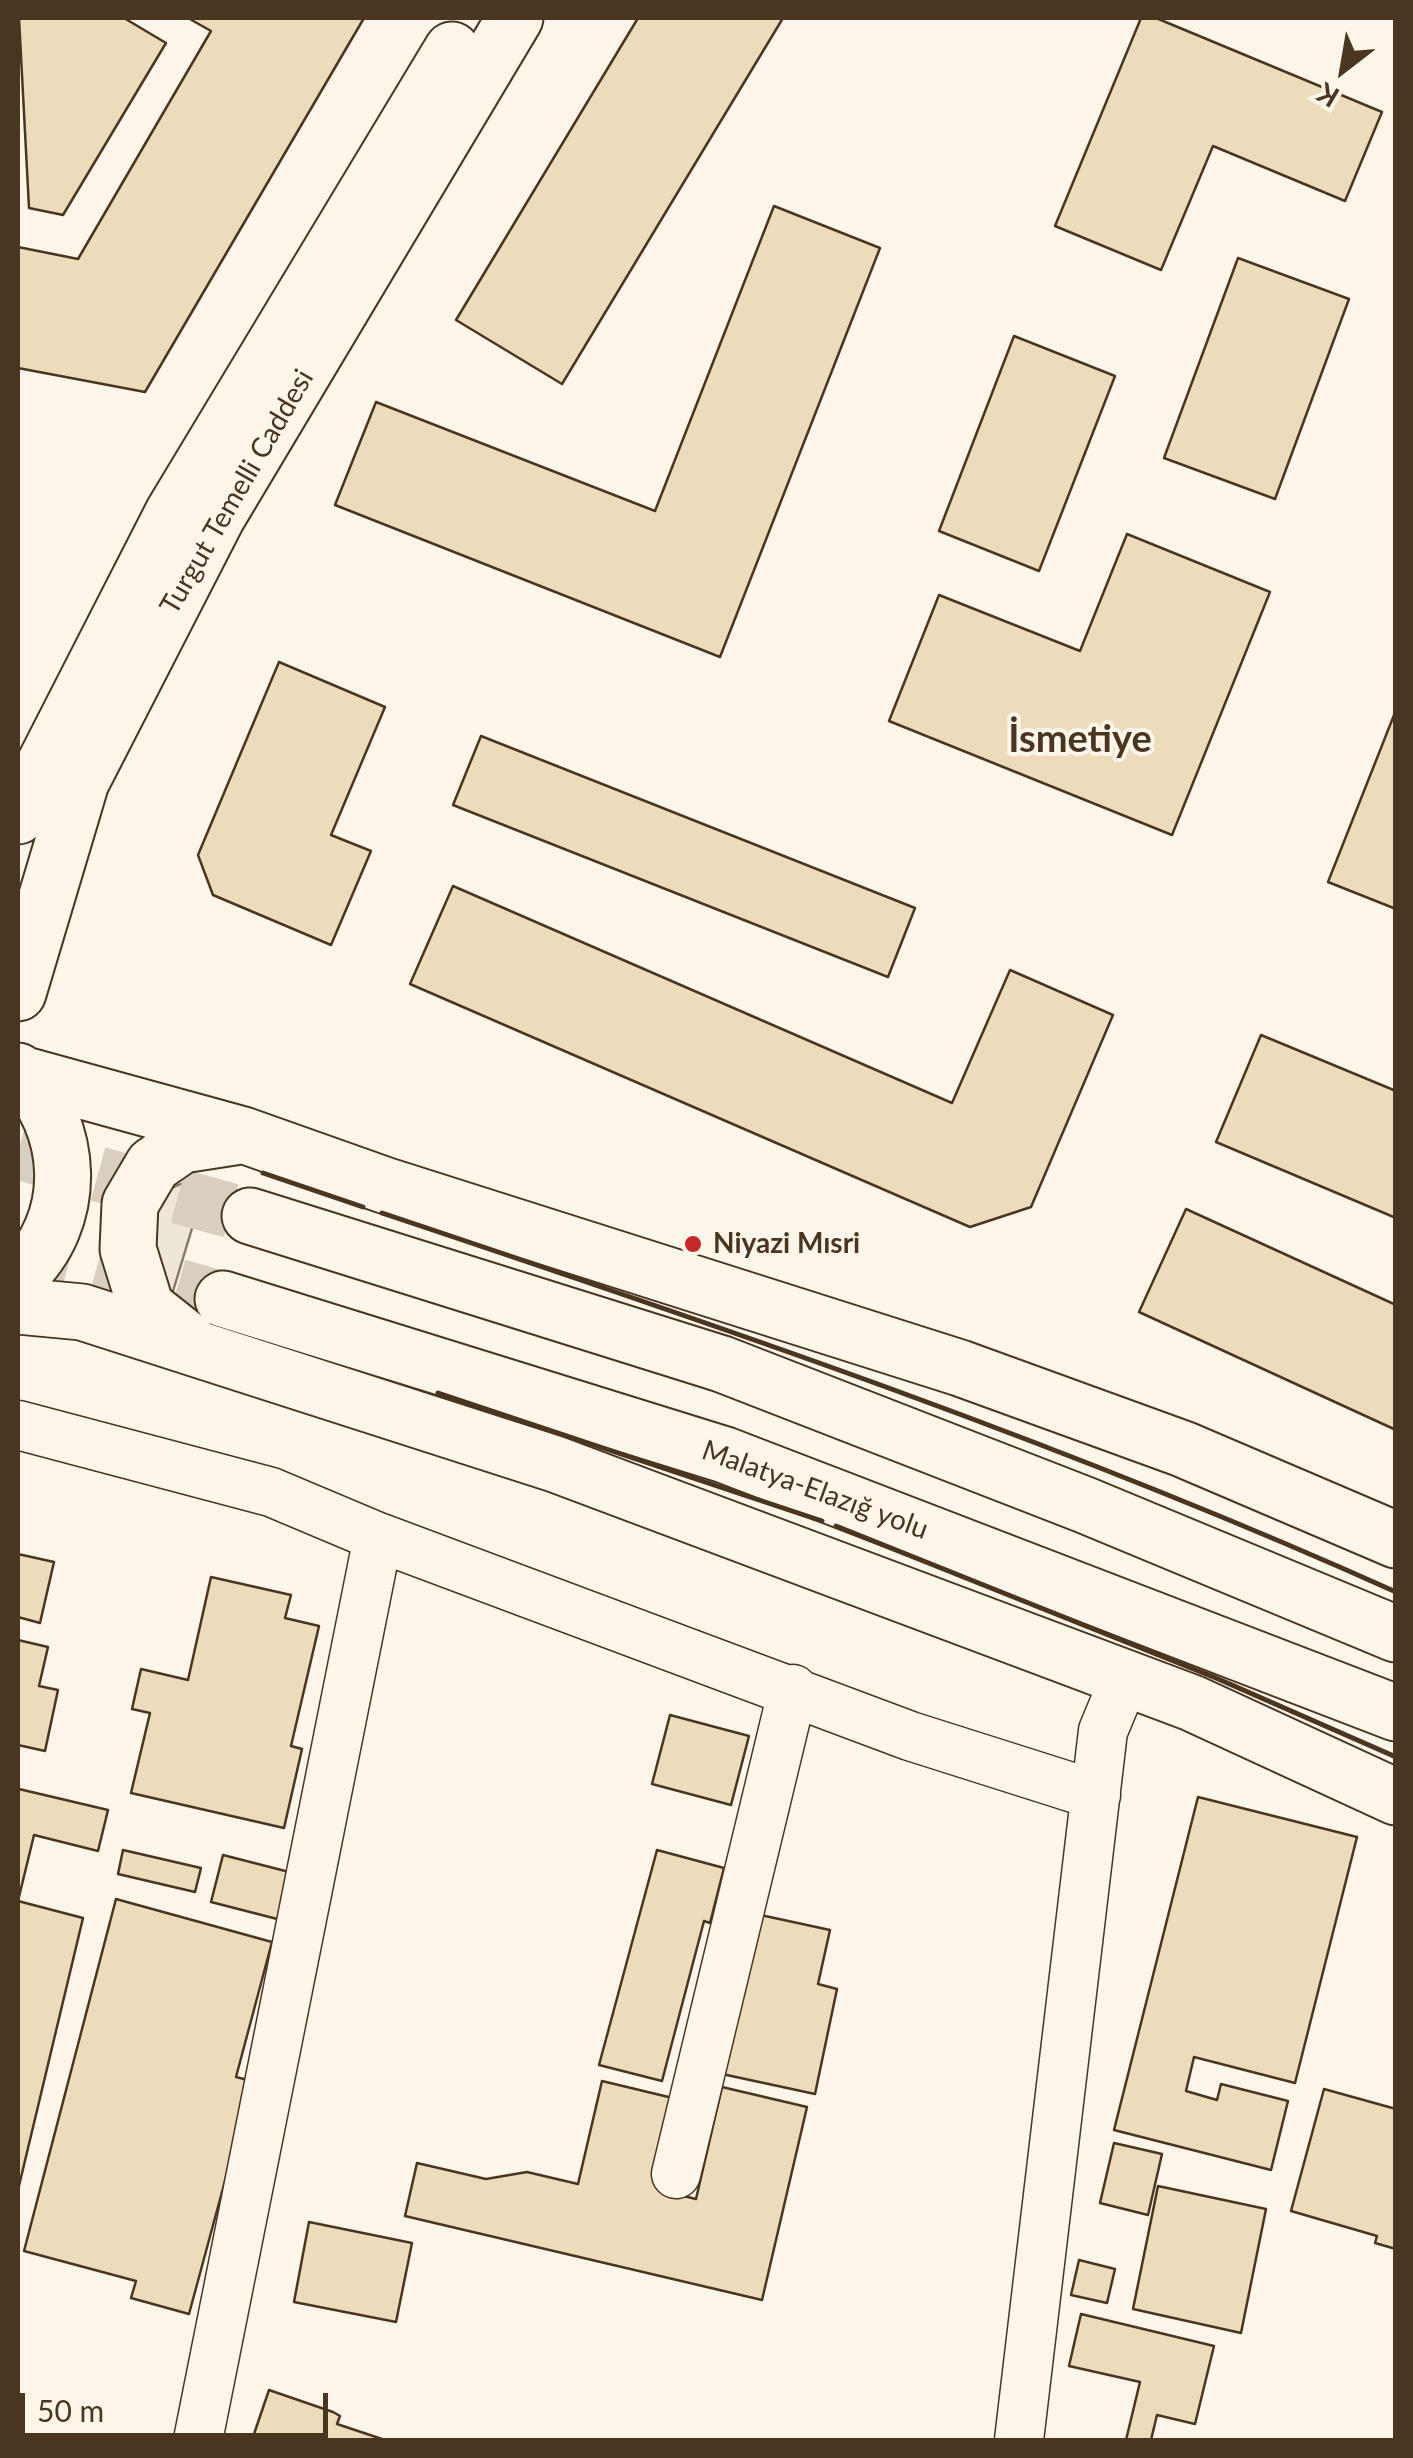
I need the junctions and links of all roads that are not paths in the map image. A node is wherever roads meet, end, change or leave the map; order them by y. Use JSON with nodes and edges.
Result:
{"nodes":[{"id":1,"x":472,"y":18,"type":"edge"},
{"id":2,"x":515,"y":18,"type":"edge"},
{"id":3,"x":18,"y":816,"type":"edge"},
{"id":4,"x":18,"y":993,"type":"edge"},
{"id":5,"x":19,"y":1072,"type":"edge"},
{"id":6,"x":243,"y":1135,"type":"junction"},
{"id":7,"x":250,"y":1216,"type":"tunnel mouth"},
{"id":8,"x":18,"y":1277,"type":"edge"},
{"id":9,"x":223,"y":1299,"type":"tunnel mouth"},
{"id":10,"x":18,"y":1306,"type":"edge"},
{"id":11,"x":197,"y":1348,"type":"junction"},
{"id":12,"x":18,"y":1425,"type":"edge"},
{"id":13,"x":378,"y":1537,"type":"junction"},
{"id":14,"x":1396,"y":1540,"type":"edge"},
{"id":15,"x":1396,"y":1634,"type":"edge"},
{"id":16,"x":1125,"y":1678,"type":"junction"},
{"id":17,"x":793,"y":1689,"type":"junction"},
{"id":18,"x":1396,"y":1713,"type":"edge"},
{"id":19,"x":1096,"y":1795,"type":"junction"},
{"id":20,"x":1396,"y":1797,"type":"edge"},
{"id":21,"x":676,"y":2174,"type":"dead end"},
{"id":22,"x":198,"y":2440,"type":"edge"},
{"id":23,"x":1020,"y":2440,"type":"edge"}],
"edges":[{"from":1,"to":3,"type":"main road","name":"Turgut Temelli Caddesi"},
{"from":2,"to":4,"type":"main road","name":"Turgut Temelli Caddesi"},
{"from":5,"to":6,"type":"main road"},
{"from":5,"to":8,"type":"main road"},
{"from":6,"to":11,"type":"main road"},
{"from":6,"to":14,"type":"main road"},
{"from":7,"to":15,"type":"main road"},
{"from":9,"to":18,"type":"main road","name":"Malatya-Elazığ yolu"},
{"from":10,"to":11,"type":"main road"},
{"from":11,"to":16,"type":"main road"},
{"from":12,"to":13,"type":"street"},
{"from":13,"to":17,"type":"street"},
{"from":13,"to":22,"type":"street"},
{"from":16,"to":19,"type":"street"},
{"from":16,"to":20,"type":"main road"},
{"from":17,"to":19,"type":"street"},
{"from":17,"to":21,"type":"street"},
{"from":19,"to":23,"type":"street"}]}
